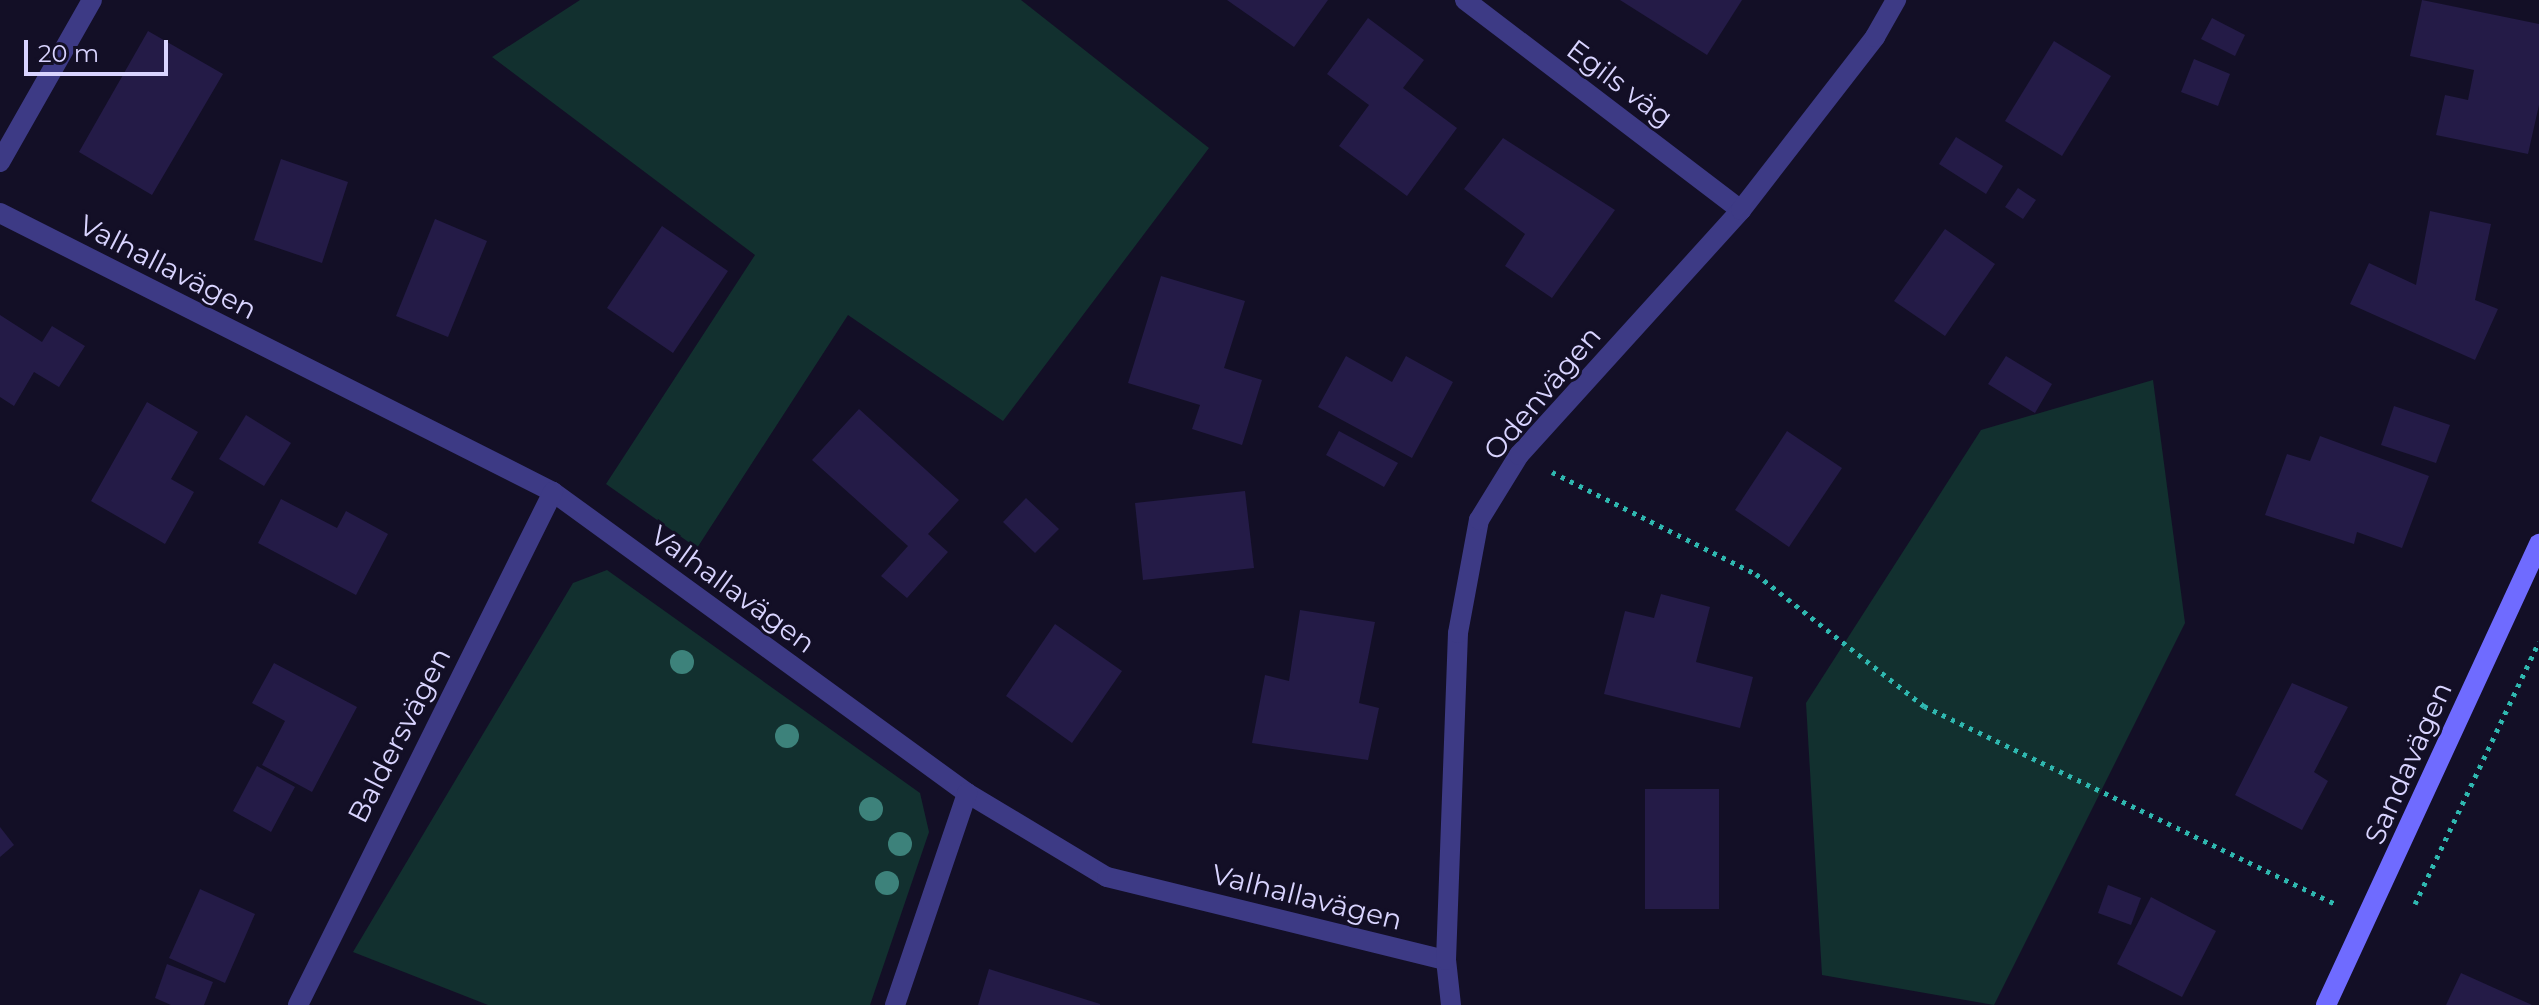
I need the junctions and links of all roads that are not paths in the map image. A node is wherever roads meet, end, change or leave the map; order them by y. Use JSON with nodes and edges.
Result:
{"nodes":[{"id":1,"x":92,"y":0,"type":"edge"},
{"id":2,"x":1465,"y":0,"type":"edge"},
{"id":3,"x":1896,"y":0,"type":"edge"},
{"id":4,"x":0,"y":162,"type":"edge"},
{"id":5,"x":1741,"y":210,"type":"junction"},
{"id":6,"x":0,"y":213,"type":"edge"},
{"id":7,"x":553,"y":492,"type":"junction"},
{"id":8,"x":2539,"y":544,"type":"edge"},
{"id":9,"x":967,"y":793,"type":"junction"},
{"id":10,"x":1446,"y":960,"type":"junction"},
{"id":11,"x":298,"y":1005,"type":"edge"},
{"id":12,"x":895,"y":1005,"type":"edge"},
{"id":13,"x":1451,"y":1005,"type":"edge"},
{"id":14,"x":2326,"y":1005,"type":"edge"}],
"edges":[{"from":1,"to":4,"type":"street"},
{"from":2,"to":5,"type":"street","name":"Egils väg"},
{"from":3,"to":5,"type":"street","name":"Odenvägen"},
{"from":5,"to":10,"type":"street","name":"Odenvägen"},
{"from":6,"to":7,"type":"street","name":"Valhallavägen"},
{"from":7,"to":9,"type":"street","name":"Valhallavägen"},
{"from":7,"to":11,"type":"street","name":"Baldersvägen"},
{"from":8,"to":14,"type":"street","name":"Sandavägen"},
{"from":9,"to":10,"type":"street","name":"Valhallavägen"},
{"from":9,"to":12,"type":"street"},
{"from":10,"to":13,"type":"street","name":"Odenvägen"}]}
